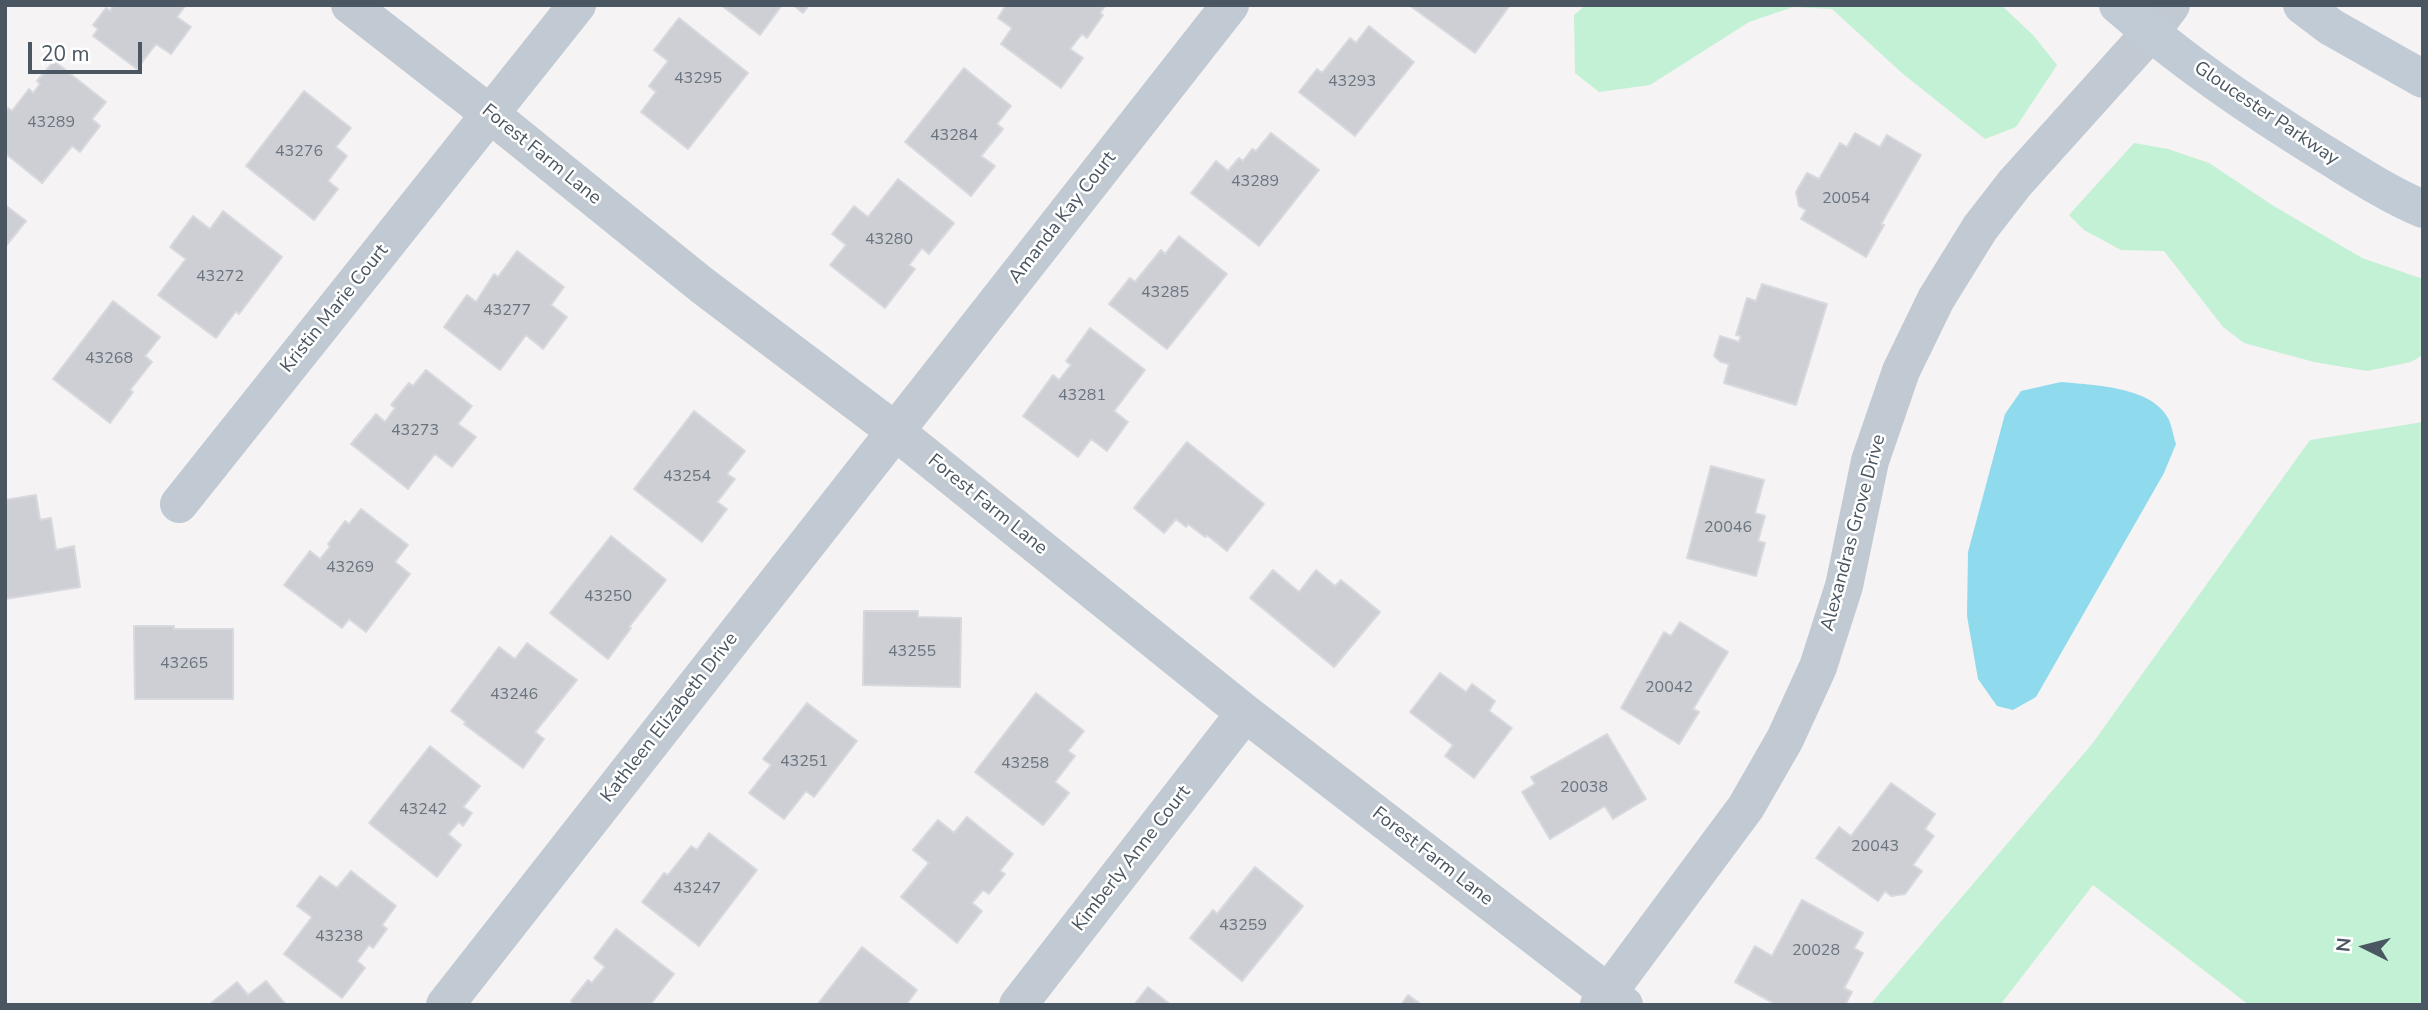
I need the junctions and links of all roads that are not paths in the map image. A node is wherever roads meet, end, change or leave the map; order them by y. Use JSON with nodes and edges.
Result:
{"nodes":[{"id":1,"x":350,"y":5,"type":"edge"},
{"id":2,"x":577,"y":5,"type":"edge"},
{"id":3,"x":1230,"y":5,"type":"edge"},
{"id":4,"x":2119,"y":5,"type":"edge"},
{"id":5,"x":2302,"y":5,"type":"edge"},
{"id":6,"x":2161,"y":19,"type":"edge"},
{"id":7,"x":2423,"y":79,"type":"edge"},
{"id":8,"x":490,"y":114,"type":"junction"},
{"id":9,"x":2423,"y":209,"type":"edge"},
{"id":10,"x":895,"y":431,"type":"junction"},
{"id":11,"x":179,"y":504,"type":"dead end"},
{"id":12,"x":1245,"y":713,"type":"junction"},
{"id":13,"x":1610,"y":1001,"type":"edge"},
{"id":14,"x":445,"y":1005,"type":"edge"},
{"id":15,"x":1018,"y":1005,"type":"edge"}],
"edges":[{"from":1,"to":8,"type":"street","name":"Forest Farm Lane"},
{"from":2,"to":8,"type":"street","name":"Kristin Marie Court"},
{"from":3,"to":10,"type":"street","name":"Amanda Kay Court"},
{"from":4,"to":6,"type":"main road","name":"Gloucester Parkway"},
{"from":5,"to":7,"type":"main road"},
{"from":6,"to":9,"type":"main road","name":"Gloucester Parkway"},
{"from":6,"to":13,"type":"street","name":"Alexandras Grove Drive"},
{"from":8,"to":10,"type":"street","name":"Forest Farm Lane"},
{"from":8,"to":11,"type":"street","name":"Kristin Marie Court"},
{"from":10,"to":12,"type":"street","name":"Forest Farm Lane"},
{"from":10,"to":14,"type":"street","name":"Kathleen Elizabeth Drive"},
{"from":12,"to":13,"type":"street","name":"Forest Farm Lane"},
{"from":12,"to":15,"type":"street","name":"Kimberly Anne Court"}]}
